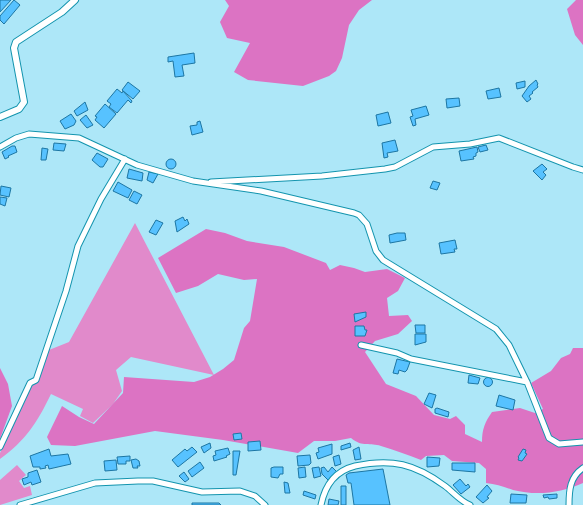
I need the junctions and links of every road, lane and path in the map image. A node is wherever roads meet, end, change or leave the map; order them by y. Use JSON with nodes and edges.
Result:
{"nodes":[{"id":1,"x":75,"y":0,"type":"edge"},
{"id":2,"x":0,"y":118,"type":"edge"},
{"id":3,"x":0,"y":146,"type":"edge"},
{"id":4,"x":125,"y":160,"type":"junction"},
{"id":5,"x":583,"y":170,"type":"edge"},
{"id":6,"x":204,"y":183,"type":"junction"},
{"id":7,"x":361,"y":345,"type":"dead end"},
{"id":8,"x":526,"y":382,"type":"junction"},
{"id":9,"x":583,"y":442,"type":"edge"},
{"id":10,"x":0,"y":447,"type":"edge"},
{"id":11,"x":583,"y":468,"type":"edge"},
{"id":12,"x":20,"y":505,"type":"edge"},
{"id":13,"x":265,"y":505,"type":"edge"},
{"id":14,"x":321,"y":505,"type":"edge"},
{"id":15,"x":470,"y":505,"type":"edge"},
{"id":16,"x":569,"y":505,"type":"edge"}],
"edges":[{"from":1,"to":2,"type":"street"},
{"from":3,"to":4,"type":"street"},
{"from":4,"to":6,"type":"street"},
{"from":4,"to":10,"type":"street"},
{"from":5,"to":6,"type":"street"},
{"from":6,"to":8,"type":"street"},
{"from":7,"to":8,"type":"street"},
{"from":8,"to":9,"type":"street"},
{"from":11,"to":16,"type":"street"},
{"from":12,"to":13,"type":"street"},
{"from":14,"to":15,"type":"street"}]}
